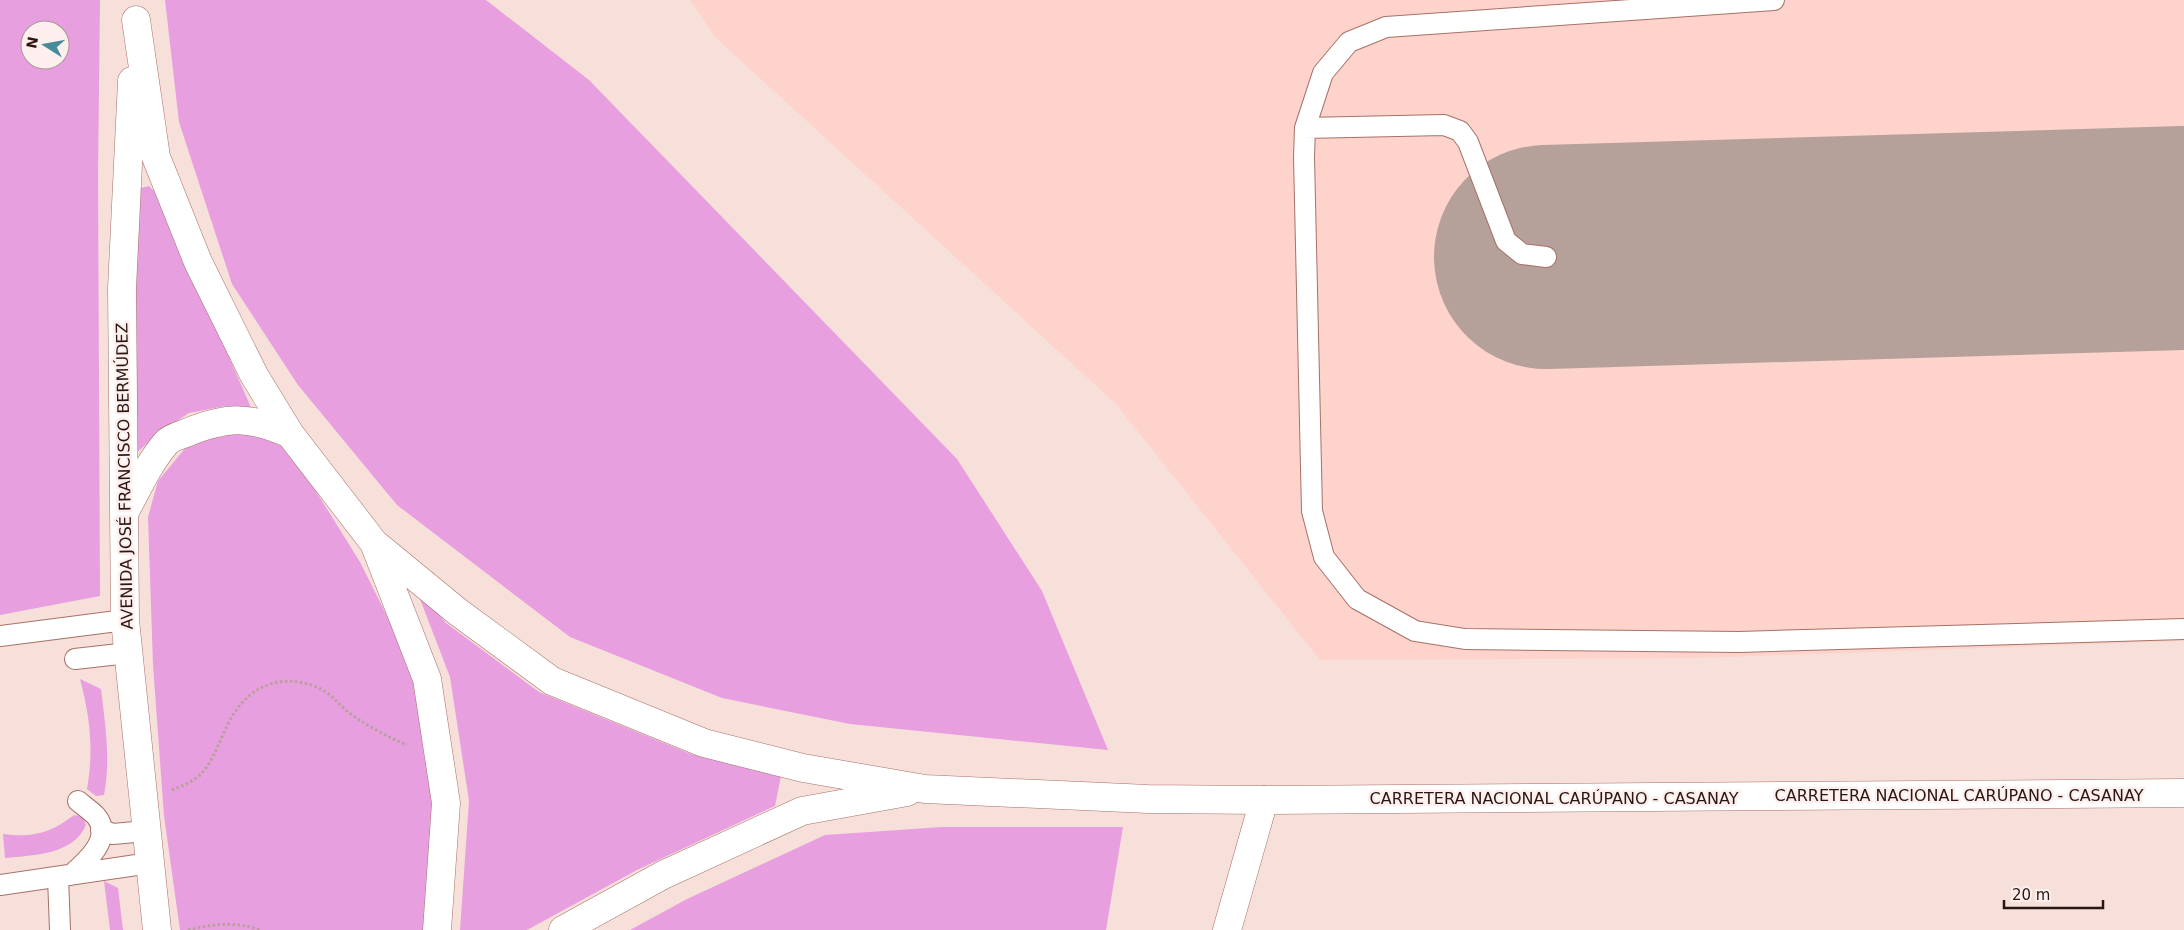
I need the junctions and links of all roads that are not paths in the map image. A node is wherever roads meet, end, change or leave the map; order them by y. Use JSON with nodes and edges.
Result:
{"nodes":[{"id":1,"x":1774,"y":0,"type":"edge"},
{"id":2,"x":136,"y":10,"type":"edge"},
{"id":3,"x":1306,"y":128,"type":"junction"},
{"id":4,"x":1546,"y":257,"type":"dead end"},
{"id":5,"x":290,"y":434,"type":"junction"},
{"id":6,"x":122,"y":517,"type":"junction"},
{"id":7,"x":374,"y":542,"type":"junction"},
{"id":8,"x":125,"y":620,"type":"junction"},
{"id":9,"x":2184,"y":629,"type":"edge"},
{"id":10,"x":0,"y":636,"type":"edge"},
{"id":11,"x":128,"y":653,"type":"junction"},
{"id":12,"x":75,"y":659,"type":"dead end"},
{"id":13,"x":925,"y":789,"type":"junction"},
{"id":14,"x":2184,"y":793,"type":"edge"},
{"id":15,"x":1264,"y":800,"type":"junction"},
{"id":16,"x":78,"y":801,"type":"dead end"},
{"id":17,"x":101,"y":830,"type":"junction"},
{"id":18,"x":146,"y":831,"type":"junction"},
{"id":19,"x":150,"y":863,"type":"junction"},
{"id":20,"x":64,"y":876,"type":"junction"},
{"id":21,"x":0,"y":885,"type":"edge"},
{"id":22,"x":60,"y":930,"type":"edge"},
{"id":23,"x":157,"y":930,"type":"edge"},
{"id":24,"x":437,"y":930,"type":"edge"},
{"id":25,"x":563,"y":930,"type":"edge"},
{"id":26,"x":1227,"y":930,"type":"edge"}],
"edges":[{"from":1,"to":3,"type":"lane"},
{"from":2,"to":5,"type":"main road","name":"AVENIDA JOSÉ FRANCISCO BERMÚDEZ"},
{"from":2,"to":6,"type":"main road","name":"AVENIDA JOSÉ FRANCISCO BERMÚDEZ"},
{"from":3,"to":4,"type":"lane"},
{"from":3,"to":9,"type":"lane"},
{"from":5,"to":6,"type":"main road"},
{"from":5,"to":7,"type":"main road","name":"AVENIDA JOSÉ FRANCISCO BERMÚDEZ"},
{"from":6,"to":8,"type":"main road","name":"AVENIDA JOSÉ FRANCISCO BERMÚDEZ"},
{"from":7,"to":13,"type":"main road","name":"CARRETERA NACIONAL CARÚPANO - CASANAY"},
{"from":7,"to":24,"type":"main road","name":"AVENIDA JOSÉ FRANCISCO BERMÚDEZ"},
{"from":8,"to":10,"type":"lane"},
{"from":8,"to":11,"type":"main road","name":"AVENIDA JOSÉ FRANCISCO BERMÚDEZ"},
{"from":11,"to":12,"type":"lane"},
{"from":11,"to":18,"type":"main road","name":"AVENIDA JOSÉ FRANCISCO BERMÚDEZ"},
{"from":13,"to":15,"type":"main road","name":"CARRETERA NACIONAL CARÚPANO - CASANAY"},
{"from":13,"to":25,"type":"main road","name":"CARRETERA NACIONAL CARÚPANO - CASANAY"},
{"from":14,"to":15,"type":"main road","name":"CARRETERA NACIONAL CARÚPANO - CASANAY"},
{"from":15,"to":26,"type":"main road"},
{"from":16,"to":17,"type":"lane"},
{"from":17,"to":18,"type":"lane"},
{"from":17,"to":20,"type":"lane"},
{"from":18,"to":19,"type":"main road","name":"AVENIDA JOSÉ FRANCISCO BERMÚDEZ"},
{"from":19,"to":20,"type":"lane"},
{"from":19,"to":23,"type":"main road","name":"AVENIDA JOSÉ FRANCISCO BERMÚDEZ"},
{"from":20,"to":21,"type":"lane"},
{"from":20,"to":22,"type":"lane"}]}
